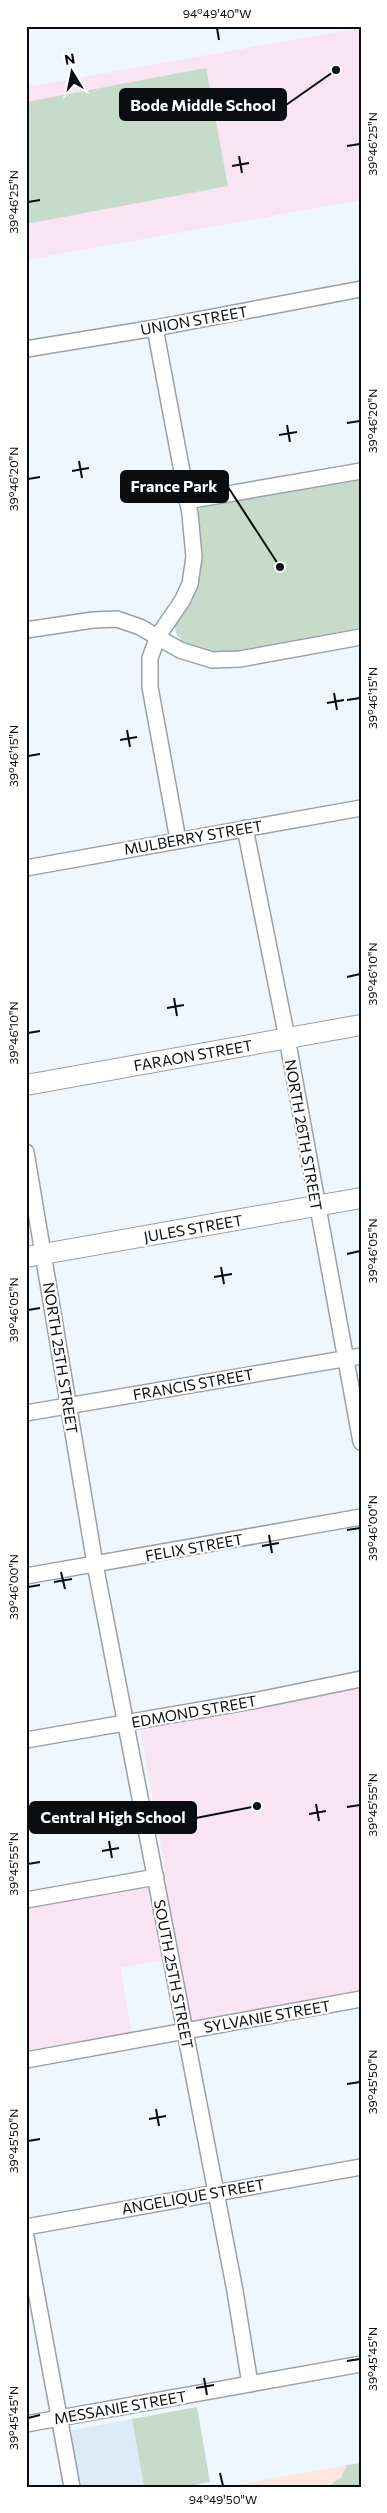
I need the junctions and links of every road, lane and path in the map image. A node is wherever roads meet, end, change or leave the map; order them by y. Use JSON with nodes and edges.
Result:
{"nodes":[{"id":1,"x":361,"y":289,"type":"edge"},
{"id":2,"x":155,"y":328,"type":"junction"},
{"id":3,"x":26,"y":349,"type":"edge"},
{"id":4,"x":361,"y":471,"type":"edge"},
{"id":5,"x":187,"y":502,"type":"junction"},
{"id":6,"x":26,"y":630,"type":"edge"},
{"id":7,"x":158,"y":636,"type":"junction"},
{"id":8,"x":361,"y":637,"type":"edge"},
{"id":9,"x":361,"y":808,"type":"edge"},
{"id":10,"x":245,"y":828,"type":"junction"},
{"id":11,"x":178,"y":840,"type":"junction"},
{"id":12,"x":26,"y":868,"type":"edge"},
{"id":13,"x":361,"y":1025,"type":"edge"},
{"id":14,"x":287,"y":1038,"type":"junction"},
{"id":15,"x":26,"y":1085,"type":"edge"},
{"id":16,"x":26,"y":1152,"type":"edge"},
{"id":17,"x":361,"y":1198,"type":"edge"},
{"id":18,"x":318,"y":1206,"type":"junction"},
{"id":19,"x":35,"y":1255,"type":"edge"},
{"id":20,"x":361,"y":1356,"type":"edge"},
{"id":21,"x":346,"y":1359,"type":"junction"},
{"id":22,"x":69,"y":1405,"type":"junction"},
{"id":23,"x":26,"y":1413,"type":"edge"},
{"id":24,"x":361,"y":1442,"type":"edge"},
{"id":25,"x":361,"y":1517,"type":"edge"},
{"id":26,"x":95,"y":1564,"type":"junction"},
{"id":27,"x":26,"y":1576,"type":"edge"},
{"id":28,"x":361,"y":1680,"type":"edge"},
{"id":29,"x":126,"y":1723,"type":"junction"},
{"id":30,"x":26,"y":1740,"type":"edge"},
{"id":31,"x":156,"y":1877,"type":"junction"},
{"id":32,"x":26,"y":1900,"type":"edge"},
{"id":33,"x":361,"y":1999,"type":"edge"},
{"id":34,"x":185,"y":2030,"type":"junction"},
{"id":35,"x":26,"y":2060,"type":"edge"},
{"id":36,"x":361,"y":2167,"type":"edge"},
{"id":37,"x":216,"y":2192,"type":"junction"},
{"id":38,"x":26,"y":2227,"type":"edge"},
{"id":39,"x":26,"y":2237,"type":"edge"},
{"id":40,"x":361,"y":2364,"type":"edge"},
{"id":41,"x":250,"y":2384,"type":"junction"},
{"id":42,"x":59,"y":2418,"type":"junction"},
{"id":43,"x":26,"y":2424,"type":"edge"},
{"id":44,"x":72,"y":2487,"type":"edge"}],
"edges":[{"from":1,"to":2,"type":"street","name":"UNION STREET"},
{"from":2,"to":3,"type":"street","name":"UNION STREET"},
{"from":2,"to":5,"type":"street"},
{"from":4,"to":5,"type":"street"},
{"from":5,"to":7,"type":"street"},
{"from":6,"to":7,"type":"street"},
{"from":7,"to":8,"type":"street"},
{"from":7,"to":11,"type":"street"},
{"from":9,"to":10,"type":"street","name":"MULBERRY STREET"},
{"from":10,"to":11,"type":"street","name":"MULBERRY STREET"},
{"from":10,"to":14,"type":"street","name":"NORTH 26TH STREET"},
{"from":11,"to":12,"type":"street","name":"MULBERRY STREET"},
{"from":13,"to":14,"type":"main road","name":"FARAON STREET"},
{"from":14,"to":15,"type":"main road","name":"FARAON STREET"},
{"from":14,"to":18,"type":"street","name":"NORTH 26TH STREET"},
{"from":16,"to":19,"type":"street","name":"NORTH 25TH STREET"},
{"from":17,"to":18,"type":"main road","name":"JULES STREET"},
{"from":18,"to":19,"type":"main road","name":"JULES STREET"},
{"from":18,"to":21,"type":"street","name":"NORTH 26TH STREET"},
{"from":19,"to":22,"type":"street","name":"NORTH 25TH STREET"},
{"from":20,"to":21,"type":"street","name":"FRANCIS STREET"},
{"from":21,"to":22,"type":"street","name":"FRANCIS STREET"},
{"from":21,"to":24,"type":"street","name":"NORTH 26TH STREET"},
{"from":22,"to":23,"type":"street","name":"FRANCIS STREET"},
{"from":22,"to":26,"type":"street","name":"NORTH 25TH STREET"},
{"from":25,"to":26,"type":"street","name":"FELIX STREET"},
{"from":26,"to":27,"type":"street","name":"FELIX STREET"},
{"from":26,"to":29,"type":"street","name":"SOUTH 25TH STREET"},
{"from":28,"to":29,"type":"street","name":"EDMOND STREET"},
{"from":29,"to":30,"type":"street","name":"EDMOND STREET"},
{"from":29,"to":31,"type":"street","name":"SOUTH 25TH STREET"},
{"from":31,"to":32,"type":"street"},
{"from":31,"to":34,"type":"street","name":"SOUTH 25TH STREET"},
{"from":33,"to":34,"type":"street","name":"SYLVANIE STREET"},
{"from":34,"to":35,"type":"street","name":"SYLVANIE STREET"},
{"from":34,"to":37,"type":"street","name":"SOUTH 25TH STREET"},
{"from":36,"to":37,"type":"street","name":"ANGELIQUE STREET"},
{"from":37,"to":38,"type":"street","name":"ANGELIQUE STREET"},
{"from":37,"to":41,"type":"street","name":"SOUTH 25TH STREET"},
{"from":39,"to":42,"type":"street"},
{"from":40,"to":41,"type":"street","name":"MESSANIE STREET"},
{"from":41,"to":42,"type":"street","name":"MESSANIE STREET"},
{"from":42,"to":43,"type":"street","name":"MESSANIE STREET"},
{"from":42,"to":44,"type":"street"}]}
